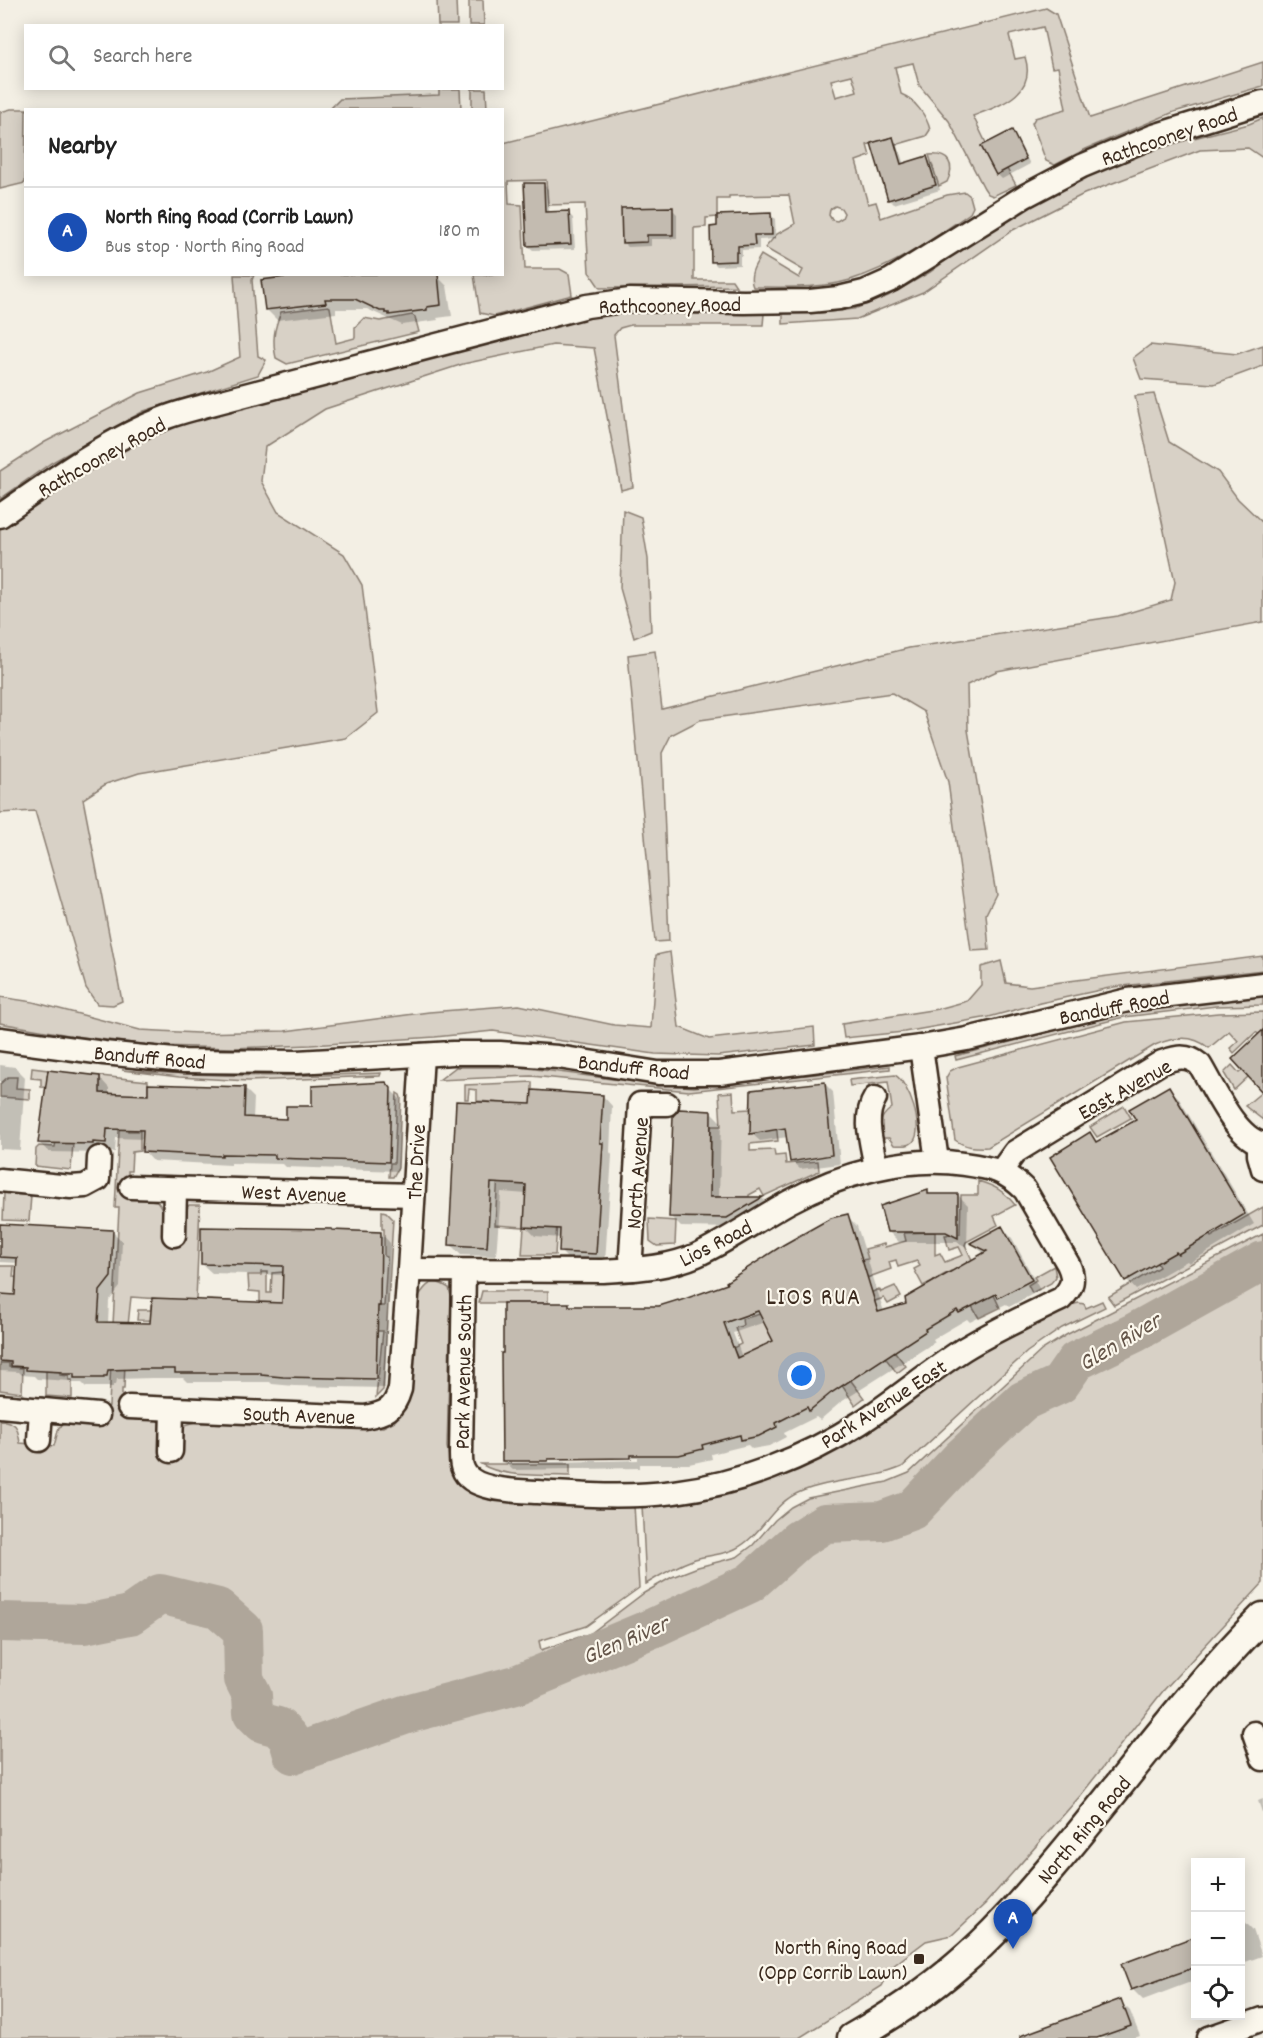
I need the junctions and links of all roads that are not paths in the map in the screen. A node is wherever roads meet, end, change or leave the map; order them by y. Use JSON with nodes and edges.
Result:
{"nodes":[{"id":1,"x":1263,"y":102,"type":"edge"},
{"id":2,"x":0,"y":516,"type":"edge"},
{"id":3,"x":1263,"y":984,"type":"edge"},
{"id":4,"x":0,"y":1039,"type":"edge"},
{"id":5,"x":921,"y":1047,"type":"junction"},
{"id":6,"x":422,"y":1055,"type":"junction"},
{"id":7,"x":875,"y":1098,"type":"dead end"},
{"id":8,"x":667,"y":1104,"type":"dead end"},
{"id":9,"x":1261,"y":1144,"type":"edge"},
{"id":10,"x":99,"y":1158,"type":"dead end"},
{"id":11,"x":937,"y":1161,"type":"junction"},
{"id":12,"x":876,"y":1168,"type":"junction"},
{"id":13,"x":1263,"y":1169,"type":"edge"},
{"id":14,"x":1001,"y":1171,"type":"junction"},
{"id":15,"x":0,"y":1180,"type":"edge"},
{"id":16,"x":131,"y":1187,"type":"dead end"},
{"id":17,"x":176,"y":1189,"type":"junction"},
{"id":18,"x":412,"y":1195,"type":"junction"},
{"id":19,"x":174,"y":1235,"type":"dead end"},
{"id":20,"x":632,"y":1269,"type":"junction"},
{"id":21,"x":410,"y":1270,"type":"junction"},
{"id":22,"x":464,"y":1270,"type":"junction"},
{"id":23,"x":0,"y":1406,"type":"edge"},
{"id":24,"x":129,"y":1407,"type":"dead end"},
{"id":25,"x":172,"y":1409,"type":"junction"},
{"id":26,"x":41,"y":1410,"type":"junction"},
{"id":27,"x":98,"y":1415,"type":"dead end"},
{"id":28,"x":39,"y":1440,"type":"dead end"},
{"id":29,"x":171,"y":1451,"type":"dead end"},
{"id":30,"x":569,"y":1494,"type":"joint"},
{"id":31,"x":1263,"y":1617,"type":"edge"},
{"id":32,"x":1254,"y":1733,"type":"dead end"},
{"id":33,"x":1263,"y":1759,"type":"edge"},
{"id":34,"x":1263,"y":2019,"type":"edge"},
{"id":35,"x":852,"y":2038,"type":"edge"},
{"id":36,"x":1209,"y":2038,"type":"edge"}],
"edges":[{"from":1,"to":2,"type":"street","name":"Rathcooney Road"},
{"from":3,"to":5,"type":"street","name":"Banduff Road"},
{"from":4,"to":6,"type":"street","name":"Banduff Road"},
{"from":5,"to":6,"type":"street","name":"Banduff Road"},
{"from":5,"to":11,"type":"street"},
{"from":6,"to":18,"type":"street","name":"The Drive"},
{"from":7,"to":12,"type":"street"},
{"from":8,"to":20,"type":"street","name":"North Avenue"},
{"from":9,"to":13,"type":"street","name":"East Avenue"},
{"from":9,"to":14,"type":"street","name":"East Avenue"},
{"from":10,"to":15,"type":"street"},
{"from":11,"to":12,"type":"street","name":"Lios Road"},
{"from":11,"to":14,"type":"street","name":"Lios Road"},
{"from":12,"to":20,"type":"street","name":"Lios Road"},
{"from":14,"to":30,"type":"street","name":"Park Avenue East"},
{"from":16,"to":17,"type":"street","name":"West Avenue"},
{"from":17,"to":18,"type":"street","name":"West Avenue"},
{"from":17,"to":19,"type":"street"},
{"from":18,"to":21,"type":"street","name":"The Drive"},
{"from":20,"to":22,"type":"street","name":"Lios Road"},
{"from":21,"to":22,"type":"street","name":"Lios Road"},
{"from":21,"to":25,"type":"street","name":"South Avenue"},
{"from":22,"to":30,"type":"street","name":"Park Avenue South"},
{"from":23,"to":26,"type":"street"},
{"from":24,"to":25,"type":"street","name":"South Avenue"},
{"from":25,"to":29,"type":"street"},
{"from":26,"to":27,"type":"street"},
{"from":26,"to":28,"type":"street"},
{"from":31,"to":35,"type":"main road","name":"North Ring Road"},
{"from":32,"to":33,"type":"street"},
{"from":34,"to":36,"type":"street"}]}
